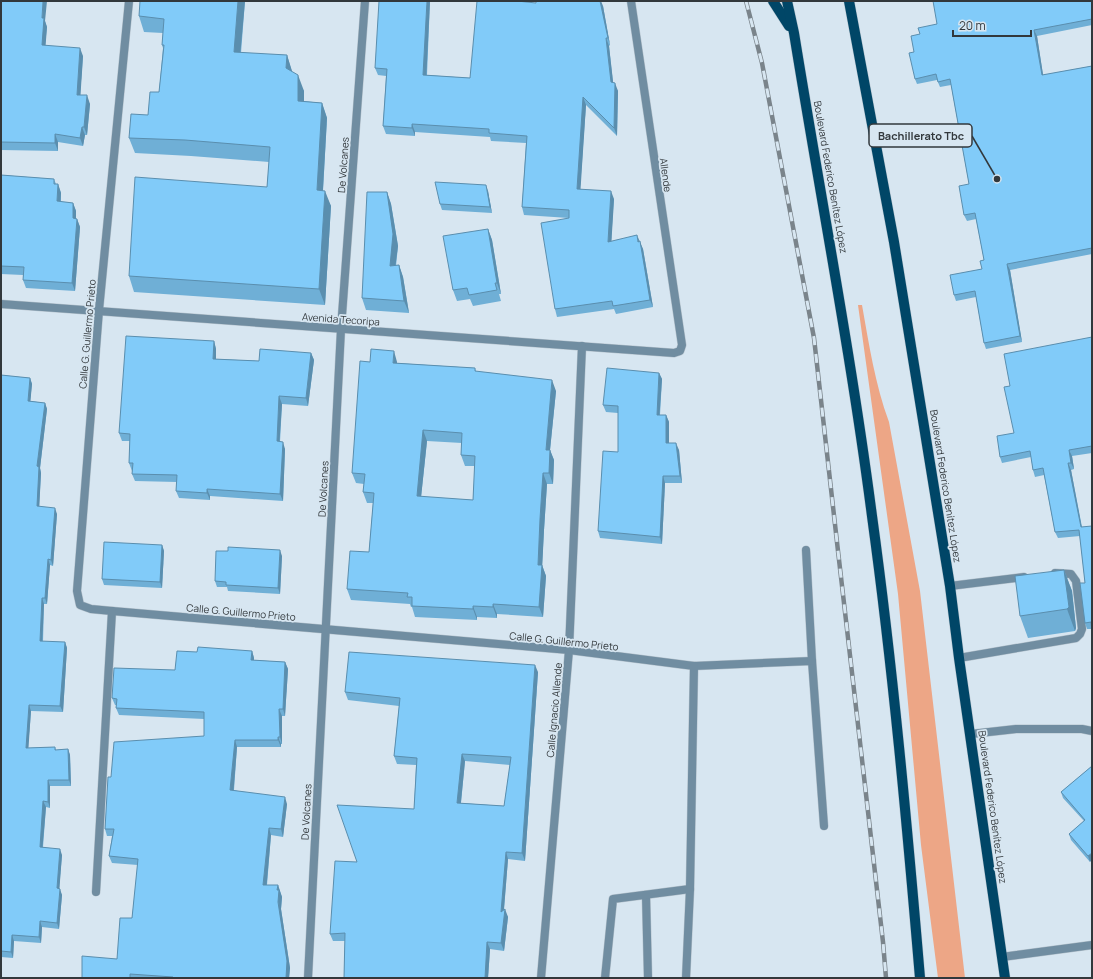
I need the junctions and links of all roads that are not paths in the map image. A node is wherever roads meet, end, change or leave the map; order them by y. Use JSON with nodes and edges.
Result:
{"nodes":[{"id":1,"x":129,"y":1,"type":"edge"},
{"id":2,"x":365,"y":1,"type":"edge"},
{"id":3,"x":631,"y":1,"type":"edge"},
{"id":4,"x":774,"y":1,"type":"edge"},
{"id":5,"x":787,"y":1,"type":"edge"},
{"id":6,"x":849,"y":1,"type":"edge"},
{"id":7,"x":794,"y":33,"type":"junction"},
{"id":8,"x":1,"y":304,"type":"edge"},
{"id":9,"x":99,"y":310,"type":"junction"},
{"id":10,"x":341,"y":329,"type":"junction"},
{"id":11,"x":582,"y":346,"type":"junction"},
{"id":12,"x":680,"y":351,"type":"joint"},
{"id":13,"x":806,"y":550,"type":"dead end"},
{"id":14,"x":1045,"y":575,"type":"edge"},
{"id":15,"x":1030,"y":576,"type":"edge"},
{"id":16,"x":950,"y":586,"type":"junction"},
{"id":17,"x":112,"y":611,"type":"junction"},
{"id":18,"x":325,"y":629,"type":"junction"},
{"id":19,"x":569,"y":650,"type":"junction"},
{"id":20,"x":959,"y":658,"type":"junction"},
{"id":21,"x":812,"y":661,"type":"junction"},
{"id":22,"x":694,"y":666,"type":"junction"},
{"id":23,"x":1092,"y":731,"type":"edge"},
{"id":24,"x":971,"y":734,"type":"junction"},
{"id":25,"x":824,"y":826,"type":"dead end"},
{"id":26,"x":690,"y":889,"type":"junction"},
{"id":27,"x":96,"y":892,"type":"dead end"},
{"id":28,"x":646,"y":895,"type":"junction"},
{"id":29,"x":1092,"y":945,"type":"edge"},
{"id":30,"x":1002,"y":957,"type":"junction"},
{"id":31,"x":308,"y":978,"type":"edge"},
{"id":32,"x":541,"y":978,"type":"edge"},
{"id":33,"x":605,"y":978,"type":"edge"},
{"id":34,"x":648,"y":978,"type":"edge"},
{"id":35,"x":686,"y":978,"type":"edge"},
{"id":36,"x":920,"y":978,"type":"edge"},
{"id":37,"x":1005,"y":978,"type":"edge"}],
"edges":[{"from":1,"to":9,"type":"street","name":"Calle G. Guillermo Prieto"},
{"from":2,"to":10,"type":"street","name":"De Volcanes"},
{"from":3,"to":12,"type":"street","name":"Allende"},
{"from":4,"to":7,"type":"main road"},
{"from":5,"to":7,"type":"main road","name":"Boulevard Federico Benítez López"},
{"from":6,"to":16,"type":"main road","name":"Boulevard Federico Benítez López"},
{"from":7,"to":36,"type":"main road","name":"Boulevard Federico Benítez López"},
{"from":8,"to":9,"type":"street","name":"Avenida Tecoripa"},
{"from":9,"to":10,"type":"street","name":"Avenida Tecoripa"},
{"from":9,"to":17,"type":"street","name":"Calle G. Guillermo Prieto"},
{"from":10,"to":11,"type":"street","name":"Avenida Tecoripa"},
{"from":10,"to":18,"type":"street","name":"De Volcanes"},
{"from":11,"to":12,"type":"street","name":"Avenida Tecoripa"},
{"from":11,"to":19,"type":"street","name":"Calle Ignacio Allende"},
{"from":13,"to":21,"type":"street"},
{"from":14,"to":20,"type":"street"},
{"from":15,"to":16,"type":"street"},
{"from":16,"to":20,"type":"main road","name":"Boulevard Federico Benítez López"},
{"from":17,"to":18,"type":"street","name":"Calle G. Guillermo Prieto"},
{"from":17,"to":27,"type":"street"},
{"from":18,"to":19,"type":"street","name":"Calle G. Guillermo Prieto"},
{"from":18,"to":31,"type":"street","name":"De Volcanes"},
{"from":19,"to":22,"type":"street","name":"Calle G. Guillermo Prieto"},
{"from":19,"to":32,"type":"street","name":"Calle Ignacio Allende"},
{"from":20,"to":24,"type":"main road","name":"Boulevard Federico Benítez López"},
{"from":21,"to":22,"type":"street","name":"Calle G. Guillermo Prieto"},
{"from":21,"to":25,"type":"street"},
{"from":22,"to":26,"type":"street"},
{"from":23,"to":24,"type":"street"},
{"from":24,"to":30,"type":"main road","name":"Boulevard Federico Benítez López"},
{"from":26,"to":28,"type":"street"},
{"from":26,"to":35,"type":"street"},
{"from":28,"to":33,"type":"street"},
{"from":28,"to":34,"type":"street"},
{"from":29,"to":30,"type":"street"},
{"from":30,"to":37,"type":"main road","name":"Boulevard Federico Benítez López"}]}
